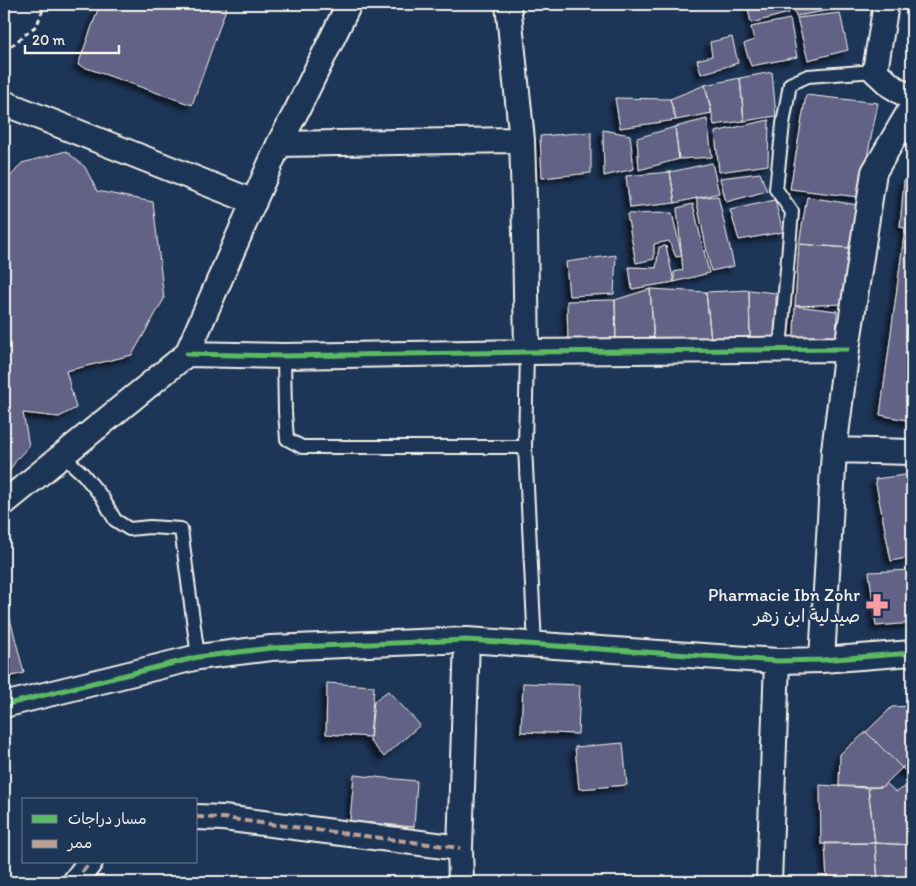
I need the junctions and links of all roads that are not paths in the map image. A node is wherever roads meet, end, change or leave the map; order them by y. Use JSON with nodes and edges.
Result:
{"nodes":[{"id":1,"x":349,"y":4,"type":"edge"},
{"id":2,"x":508,"y":4,"type":"edge"},
{"id":3,"x":886,"y":4,"type":"edge"},
{"id":4,"x":875,"y":71,"type":"junction"},
{"id":5,"x":912,"y":99,"type":"edge"},
{"id":6,"x":4,"y":103,"type":"edge"},
{"id":7,"x":912,"y":107,"type":"edge"},
{"id":8,"x":522,"y":140,"type":"junction"},
{"id":9,"x":279,"y":144,"type":"junction"},
{"id":10,"x":254,"y":202,"type":"junction"},
{"id":11,"x":780,"y":349,"type":"junction"},
{"id":12,"x":847,"y":349,"type":"junction"},
{"id":13,"x":527,"y":352,"type":"junction"},
{"id":14,"x":187,"y":354,"type":"junction"},
{"id":15,"x":284,"y":356,"type":"junction"},
{"id":16,"x":524,"y":448,"type":"junction"},
{"id":17,"x":834,"y":450,"type":"junction"},
{"id":18,"x":912,"y":452,"type":"edge"},
{"id":19,"x":62,"y":455,"type":"junction"},
{"id":20,"x":4,"y":502,"type":"edge"},
{"id":21,"x":467,"y":640,"type":"junction"},
{"id":22,"x":535,"y":644,"type":"junction"},
{"id":23,"x":912,"y":654,"type":"edge"},
{"id":24,"x":198,"y":657,"type":"junction"},
{"id":25,"x":822,"y":660,"type":"junction"},
{"id":26,"x":777,"y":661,"type":"junction"},
{"id":27,"x":4,"y":705,"type":"edge"},
{"id":28,"x":198,"y":817,"type":"edge"},
{"id":29,"x":460,"y":848,"type":"junction"},
{"id":30,"x":88,"y":864,"type":"edge"},
{"id":31,"x":75,"y":882,"type":"edge"},
{"id":32,"x":461,"y":882,"type":"edge"},
{"id":33,"x":769,"y":882,"type":"edge"}],
"edges":[{"from":1,"to":9,"type":"street"},
{"from":2,"to":8,"type":"street"},
{"from":3,"to":4,"type":"street"},
{"from":4,"to":5,"type":"street"},
{"from":4,"to":11,"type":"lane"},
{"from":6,"to":10,"type":"street"},
{"from":7,"to":12,"type":"street"},
{"from":8,"to":9,"type":"street"},
{"from":8,"to":13,"type":"street"},
{"from":9,"to":10,"type":"street"},
{"from":10,"to":14,"type":"street"},
{"from":11,"to":12,"type":"street"},
{"from":11,"to":13,"type":"street"},
{"from":12,"to":17,"type":"street"},
{"from":13,"to":15,"type":"street"},
{"from":13,"to":16,"type":"lane"},
{"from":14,"to":15,"type":"street"},
{"from":14,"to":19,"type":"street"},
{"from":15,"to":16,"type":"lane"},
{"from":16,"to":22,"type":"lane"},
{"from":17,"to":18,"type":"street"},
{"from":17,"to":25,"type":"street"},
{"from":19,"to":20,"type":"street"},
{"from":19,"to":24,"type":"lane"},
{"from":21,"to":22,"type":"street"},
{"from":21,"to":24,"type":"street"},
{"from":21,"to":29,"type":"street"},
{"from":22,"to":26,"type":"street"},
{"from":23,"to":25,"type":"street"},
{"from":24,"to":27,"type":"street"},
{"from":25,"to":26,"type":"street"},
{"from":26,"to":33,"type":"street"},
{"from":28,"to":29,"type":"street"},
{"from":29,"to":32,"type":"street"},
{"from":30,"to":31,"type":"street"}]}
